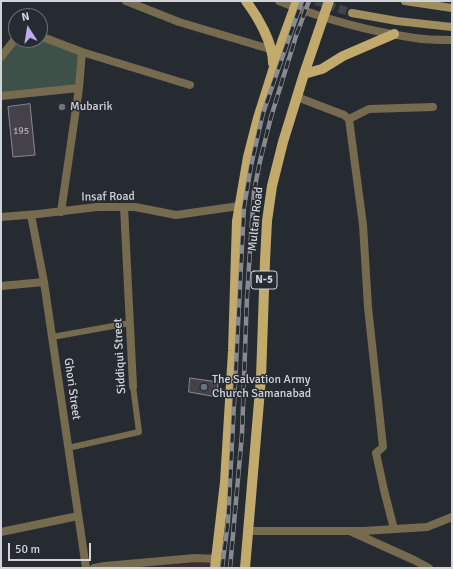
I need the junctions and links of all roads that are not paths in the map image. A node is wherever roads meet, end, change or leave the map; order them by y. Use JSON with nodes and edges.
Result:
{"nodes":[{"id":1,"x":126,"y":1,"type":"edge"},
{"id":2,"x":246,"y":1,"type":"edge"},
{"id":3,"x":279,"y":1,"type":"edge"},
{"id":4,"x":329,"y":1,"type":"edge"},
{"id":5,"x":405,"y":1,"type":"edge"},
{"id":6,"x":296,"y":4,"type":"edge"},
{"id":7,"x":452,"y":8,"type":"edge"},
{"id":8,"x":352,"y":13,"type":"tunnel mouth"},
{"id":9,"x":323,"y":18,"type":"junction"},
{"id":10,"x":452,"y":27,"type":"edge"},
{"id":11,"x":394,"y":34,"type":"junction"},
{"id":12,"x":48,"y":39,"type":"edge"},
{"id":13,"x":452,"y":40,"type":"edge"},
{"id":14,"x":8,"y":48,"type":"edge"},
{"id":15,"x":272,"y":50,"type":"junction"},
{"id":16,"x":82,"y":52,"type":"junction"},
{"id":17,"x":1,"y":57,"type":"edge"},
{"id":18,"x":273,"y":69,"type":"junction"},
{"id":19,"x":304,"y":74,"type":"junction"},
{"id":20,"x":190,"y":85,"type":"dead end"},
{"id":21,"x":79,"y":88,"type":"junction"},
{"id":22,"x":1,"y":96,"type":"edge"},
{"id":23,"x":297,"y":97,"type":"junction"},
{"id":24,"x":433,"y":107,"type":"dead end"},
{"id":25,"x":349,"y":119,"type":"junction"},
{"id":26,"x":239,"y":206,"type":"junction"},
{"id":27,"x":124,"y":207,"type":"junction"},
{"id":28,"x":61,"y":212,"type":"junction"},
{"id":29,"x":31,"y":215,"type":"junction"},
{"id":30,"x":1,"y":217,"type":"edge"},
{"id":31,"x":44,"y":282,"type":"junction"},
{"id":32,"x":1,"y":286,"type":"edge"},
{"id":33,"x":130,"y":323,"type":"junction"},
{"id":34,"x":52,"y":337,"type":"junction"},
{"id":35,"x":133,"y":386,"type":"joint"},
{"id":36,"x":68,"y":448,"type":"junction"},
{"id":37,"x":78,"y":516,"type":"junction"},
{"id":38,"x":452,"y":517,"type":"edge"},
{"id":39,"x":394,"y":529,"type":"junction"},
{"id":40,"x":248,"y":531,"type":"junction"},
{"id":41,"x":348,"y":531,"type":"junction"},
{"id":42,"x":1,"y":532,"type":"edge"},
{"id":43,"x":216,"y":563,"type":"edge"},
{"id":44,"x":86,"y":568,"type":"edge"},
{"id":45,"x":94,"y":568,"type":"edge"},
{"id":46,"x":245,"y":568,"type":"edge"},
{"id":47,"x":429,"y":568,"type":"edge"}],
"edges":[{"from":1,"to":15,"type":"street"},
{"from":2,"to":15,"type":"main road"},
{"from":3,"to":6,"type":"street"},
{"from":4,"to":9,"type":"main road","name":"Multan Road","number":"N-5"},
{"from":5,"to":7,"type":"main road"},
{"from":6,"to":9,"type":"street"},
{"from":6,"to":18,"type":"main road","name":"Multan Road","number":"N-5"},
{"from":8,"to":10,"type":"main road"},
{"from":9,"to":11,"type":"street"},
{"from":9,"to":19,"type":"main road","name":"Multan Road","number":"N-5"},
{"from":11,"to":13,"type":"street"},
{"from":11,"to":19,"type":"main road"},
{"from":12,"to":16,"type":"street"},
{"from":14,"to":17,"type":"street"},
{"from":15,"to":18,"type":"main road"},
{"from":16,"to":20,"type":"street"},
{"from":16,"to":21,"type":"street"},
{"from":18,"to":26,"type":"main road","name":"Multan Road","number":"N-5"},
{"from":19,"to":23,"type":"main road","name":"Multan Road","number":"N-5"},
{"from":21,"to":22,"type":"street"},
{"from":21,"to":28,"type":"street"},
{"from":23,"to":25,"type":"street"},
{"from":23,"to":40,"type":"main road","name":"Multan Road","number":"N-5"},
{"from":24,"to":25,"type":"street"},
{"from":25,"to":39,"type":"street"},
{"from":26,"to":27,"type":"street","name":"Insaf Road"},
{"from":26,"to":43,"type":"main road","name":"Multan Road","number":"N-5"},
{"from":27,"to":28,"type":"street","name":"Insaf Road"},
{"from":27,"to":33,"type":"street","name":"Siddiqui Street"},
{"from":28,"to":29,"type":"street","name":"Insaf Road"},
{"from":29,"to":30,"type":"street","name":"Insaf Road"},
{"from":29,"to":31,"type":"street","name":"Ghori Street"},
{"from":31,"to":32,"type":"street"},
{"from":31,"to":34,"type":"street","name":"Ghori Street"},
{"from":33,"to":34,"type":"lane"},
{"from":33,"to":35,"type":"street","name":"Siddiqui Street"},
{"from":34,"to":36,"type":"street","name":"Ghori Street"},
{"from":35,"to":36,"type":"lane","name":"Siddiqui Street"},
{"from":36,"to":37,"type":"street","name":"Ghori Street"},
{"from":37,"to":42,"type":"street"},
{"from":37,"to":44,"type":"street","name":"Ghori Street"},
{"from":38,"to":39,"type":"street"},
{"from":39,"to":41,"type":"street"},
{"from":40,"to":41,"type":"street"},
{"from":40,"to":46,"type":"main road","name":"Multan Road","number":"N-5"},
{"from":41,"to":47,"type":"street"},
{"from":43,"to":45,"type":"street"}]}
